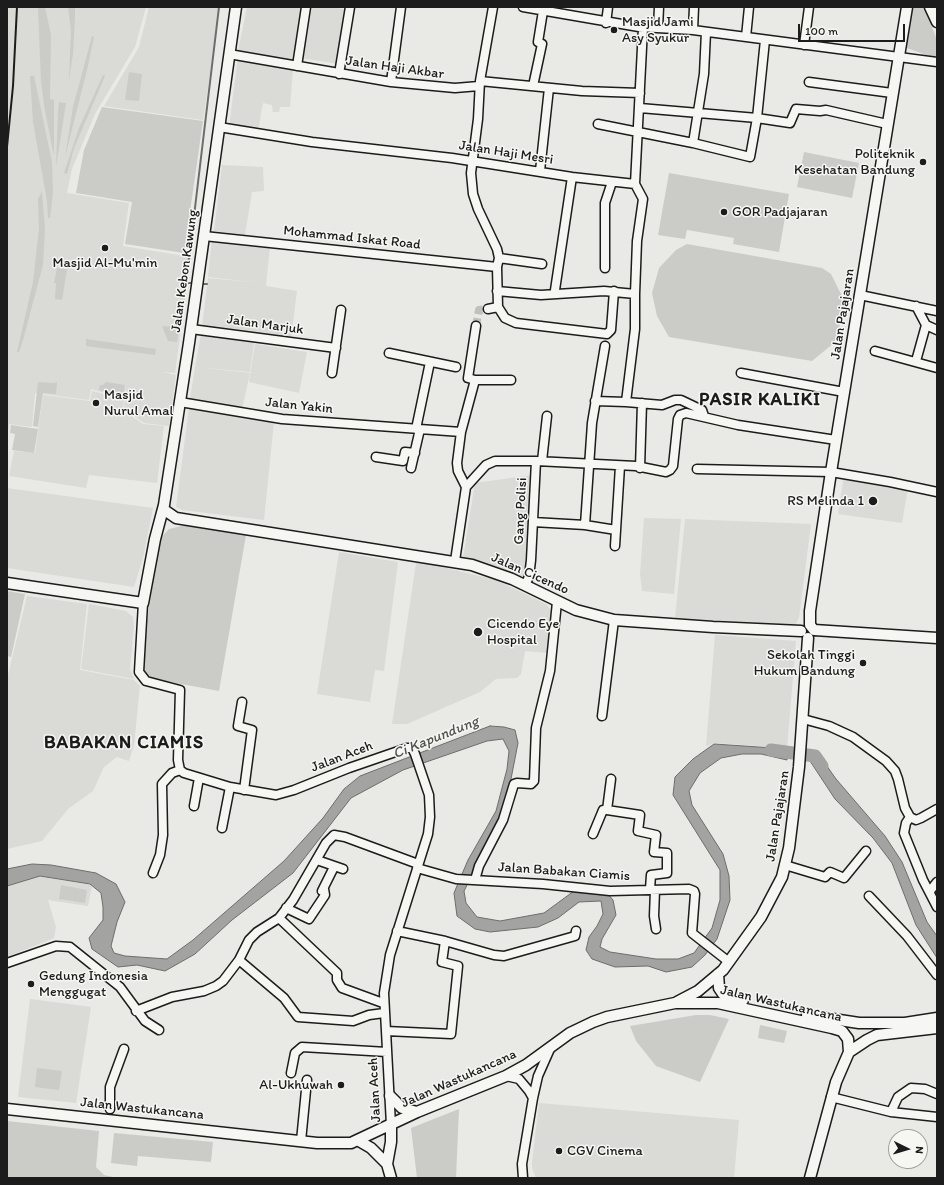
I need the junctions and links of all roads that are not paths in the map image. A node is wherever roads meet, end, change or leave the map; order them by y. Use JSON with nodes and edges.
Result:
{"nodes":[{"id":1,"x":236,"y":7,"type":"edge"},
{"id":2,"x":306,"y":7,"type":"edge"},
{"id":3,"x":350,"y":7,"type":"edge"},
{"id":4,"x":401,"y":7,"type":"edge"},
{"id":5,"x":493,"y":7,"type":"edge"},
{"id":6,"x":523,"y":7,"type":"edge"},
{"id":7,"x":526,"y":7,"type":"edge"},
{"id":8,"x":608,"y":7,"type":"edge"},
{"id":9,"x":659,"y":7,"type":"edge"},
{"id":10,"x":694,"y":7,"type":"edge"},
{"id":11,"x":749,"y":7,"type":"edge"},
{"id":12,"x":809,"y":7,"type":"edge"},
{"id":13,"x":907,"y":7,"type":"edge"},
{"id":14,"x":930,"y":7,"type":"edge"},
{"id":15,"x":543,"y":10,"type":"junction"},
{"id":16,"x":564,"y":11,"type":"edge"},
{"id":17,"x":937,"y":22,"type":"edge"},
{"id":18,"x":606,"y":23,"type":"junction"},
{"id":19,"x":643,"y":28,"type":"junction"},
{"id":20,"x":658,"y":28,"type":"junction"},
{"id":21,"x":693,"y":30,"type":"junction"},
{"id":22,"x":706,"y":32,"type":"junction"},
{"id":23,"x":746,"y":37,"type":"junction"},
{"id":24,"x":765,"y":40,"type":"junction"},
{"id":25,"x":804,"y":45,"type":"junction"},
{"id":26,"x":229,"y":54,"type":"junction"},
{"id":27,"x":898,"y":58,"type":"junction"},
{"id":28,"x":937,"y":62,"type":"edge"},
{"id":29,"x":297,"y":66,"type":"junction"},
{"id":30,"x":339,"y":74,"type":"junction"},
{"id":31,"x":391,"y":82,"type":"junction"},
{"id":32,"x":809,"y":82,"type":"dead end"},
{"id":33,"x":480,"y":84,"type":"junction"},
{"id":34,"x":533,"y":86,"type":"junction"},
{"id":35,"x":549,"y":88,"type":"junction"},
{"id":36,"x":892,"y":93,"type":"junction"},
{"id":37,"x":640,"y":94,"type":"junction"},
{"id":38,"x":640,"y":108,"type":"junction"},
{"id":39,"x":699,"y":112,"type":"junction"},
{"id":40,"x":757,"y":118,"type":"junction"},
{"id":41,"x":598,"y":124,"type":"dead end"},
{"id":42,"x":887,"y":124,"type":"junction"},
{"id":43,"x":219,"y":127,"type":"junction"},
{"id":44,"x":638,"y":134,"type":"junction"},
{"id":45,"x":693,"y":143,"type":"junction"},
{"id":46,"x":474,"y":161,"type":"junction"},
{"id":47,"x":540,"y":171,"type":"junction"},
{"id":48,"x":572,"y":176,"type":"junction"},
{"id":49,"x":612,"y":182,"type":"junction"},
{"id":50,"x":635,"y":184,"type":"junction"},
{"id":51,"x":204,"y":236,"type":"junction"},
{"id":52,"x":499,"y":258,"type":"junction"},
{"id":53,"x":542,"y":264,"type":"dead end"},
{"id":54,"x":497,"y":266,"type":"junction"},
{"id":55,"x":605,"y":268,"type":"dead end"},
{"id":56,"x":555,"y":290,"type":"dead end"},
{"id":57,"x":497,"y":291,"type":"junction"},
{"id":58,"x":614,"y":291,"type":"junction"},
{"id":59,"x":635,"y":294,"type":"junction"},
{"id":60,"x":860,"y":295,"type":"junction"},
{"id":61,"x":916,"y":306,"type":"junction"},
{"id":62,"x":498,"y":307,"type":"junction"},
{"id":63,"x":488,"y":309,"type":"tunnel mouth"},
{"id":64,"x":341,"y":310,"type":"dead end"},
{"id":65,"x":937,"y":311,"type":"edge"},
{"id":66,"x":926,"y":325,"type":"junction"},
{"id":67,"x":476,"y":326,"type":"tunnel mouth"},
{"id":68,"x":191,"y":328,"type":"junction"},
{"id":69,"x":937,"y":330,"type":"edge"},
{"id":70,"x":605,"y":346,"type":"dead end"},
{"id":71,"x":336,"y":348,"type":"junction"},
{"id":72,"x":875,"y":351,"type":"dead end"},
{"id":73,"x":389,"y":353,"type":"dead end"},
{"id":74,"x":916,"y":361,"type":"junction"},
{"id":75,"x":430,"y":362,"type":"junction"},
{"id":76,"x":456,"y":368,"type":"dead end"},
{"id":77,"x":937,"y":368,"type":"edge"},
{"id":78,"x":332,"y":373,"type":"dead end"},
{"id":79,"x":741,"y":373,"type":"dead end"},
{"id":80,"x":475,"y":380,"type":"junction"},
{"id":81,"x":511,"y":380,"type":"dead end"},
{"id":82,"x":844,"y":392,"type":"junction"},
{"id":83,"x":595,"y":401,"type":"junction"},
{"id":84,"x":180,"y":402,"type":"junction"},
{"id":85,"x":626,"y":402,"type":"junction"},
{"id":86,"x":642,"y":403,"type":"junction"},
{"id":87,"x":547,"y":416,"type":"dead end"},
{"id":88,"x":704,"y":416,"type":"junction"},
{"id":89,"x":418,"y":429,"type":"junction"},
{"id":90,"x":461,"y":432,"type":"junction"},
{"id":91,"x":836,"y":440,"type":"junction"},
{"id":92,"x":415,"y":453,"type":"junction"},
{"id":93,"x":376,"y":457,"type":"dead end"},
{"id":94,"x":539,"y":461,"type":"junction"},
{"id":95,"x":589,"y":464,"type":"junction"},
{"id":96,"x":620,"y":466,"type":"junction"},
{"id":97,"x":411,"y":468,"type":"dead end"},
{"id":98,"x":640,"y":468,"type":"junction"},
{"id":99,"x":697,"y":469,"type":"dead end"},
{"id":100,"x":831,"y":472,"type":"junction"},
{"id":101,"x":466,"y":487,"type":"junction"},
{"id":102,"x":937,"y":492,"type":"edge"},
{"id":103,"x":163,"y":509,"type":"junction"},
{"id":104,"x":176,"y":518,"type":"junction"},
{"id":105,"x":534,"y":522,"type":"junction"},
{"id":106,"x":586,"y":525,"type":"junction"},
{"id":107,"x":616,"y":530,"type":"junction"},
{"id":108,"x":155,"y":539,"type":"junction"},
{"id":109,"x":615,"y":546,"type":"dead end"},
{"id":110,"x":455,"y":561,"type":"junction"},
{"id":111,"x":7,"y":583,"type":"edge"},
{"id":112,"x":525,"y":585,"type":"junction"},
{"id":113,"x":557,"y":602,"type":"junction"},
{"id":114,"x":143,"y":603,"type":"junction"},
{"id":115,"x":614,"y":620,"type":"junction"},
{"id":116,"x":808,"y":631,"type":"junction"},
{"id":117,"x":937,"y":638,"type":"edge"},
{"id":118,"x":242,"y":702,"type":"dead end"},
{"id":119,"x":602,"y":716,"type":"dead end"},
{"id":120,"x":803,"y":719,"type":"junction"},
{"id":121,"x":180,"y":770,"type":"junction"},
{"id":122,"x":199,"y":778,"type":"junction"},
{"id":123,"x":611,"y":779,"type":"dead end"},
{"id":124,"x":230,"y":787,"type":"junction"},
{"id":125,"x":244,"y":790,"type":"junction"},
{"id":126,"x":194,"y":806,"type":"dead end"},
{"id":127,"x":937,"y":809,"type":"edge"},
{"id":128,"x":607,"y":810,"type":"junction"},
{"id":129,"x":910,"y":817,"type":"junction"},
{"id":130,"x":222,"y":828,"type":"dead end"},
{"id":131,"x":593,"y":834,"type":"dead end"},
{"id":132,"x":866,"y":851,"type":"dead end"},
{"id":133,"x":317,"y":860,"type":"junction"},
{"id":134,"x":785,"y":865,"type":"junction"},
{"id":135,"x":418,"y":866,"type":"junction"},
{"id":136,"x":153,"y":873,"type":"dead end"},
{"id":137,"x":474,"y":880,"type":"junction"},
{"id":138,"x":937,"y":882,"type":"edge"},
{"id":139,"x":653,"y":890,"type":"junction"},
{"id":140,"x":930,"y":891,"type":"junction"},
{"id":141,"x":869,"y":896,"type":"dead end"},
{"id":142,"x":937,"y":907,"type":"edge"},
{"id":143,"x":286,"y":908,"type":"junction"},
{"id":144,"x":278,"y":918,"type":"junction"},
{"id":145,"x":656,"y":929,"type":"dead end"},
{"id":146,"x":397,"y":931,"type":"junction"},
{"id":147,"x":576,"y":931,"type":"dead end"},
{"id":148,"x":445,"y":941,"type":"junction"},
{"id":149,"x":239,"y":960,"type":"junction"},
{"id":150,"x":729,"y":962,"type":"junction"},
{"id":151,"x":7,"y":963,"type":"edge"},
{"id":152,"x":718,"y":974,"type":"junction"},
{"id":153,"x":937,"y":975,"type":"edge"},
{"id":154,"x":383,"y":1003,"type":"junction"},
{"id":155,"x":675,"y":1003,"type":"junction"},
{"id":156,"x":136,"y":1011,"type":"junction"},
{"id":157,"x":384,"y":1014,"type":"junction"},
{"id":158,"x":937,"y":1018,"type":"edge"},
{"id":159,"x":905,"y":1027,"type":"junction"},
{"id":160,"x":935,"y":1029,"type":"edge"},
{"id":161,"x":159,"y":1030,"type":"dead end"},
{"id":162,"x":386,"y":1031,"type":"junction"},
{"id":163,"x":124,"y":1049,"type":"dead end"},
{"id":164,"x":550,"y":1049,"type":"junction"},
{"id":165,"x":387,"y":1052,"type":"junction"},
{"id":166,"x":849,"y":1052,"type":"junction"},
{"id":167,"x":292,"y":1073,"type":"dead end"},
{"id":168,"x":506,"y":1076,"type":"junction"},
{"id":169,"x":307,"y":1080,"type":"dead end"},
{"id":170,"x":937,"y":1094,"type":"edge"},
{"id":171,"x":390,"y":1096,"type":"junction"},
{"id":172,"x":831,"y":1097,"type":"junction"},
{"id":173,"x":533,"y":1098,"type":"junction"},
{"id":174,"x":7,"y":1109,"type":"edge"},
{"id":175,"x":110,"y":1109,"type":"dead end"},
{"id":176,"x":417,"y":1112,"type":"junction"},
{"id":177,"x":891,"y":1112,"type":"junction"},
{"id":178,"x":937,"y":1117,"type":"edge"},
{"id":179,"x":391,"y":1125,"type":"junction"},
{"id":180,"x":301,"y":1141,"type":"junction"},
{"id":181,"x":359,"y":1141,"type":"junction"},
{"id":182,"x":387,"y":1164,"type":"junction"},
{"id":183,"x":391,"y":1178,"type":"edge"},
{"id":184,"x":523,"y":1178,"type":"edge"},
{"id":185,"x":810,"y":1178,"type":"edge"}],
"edges":[{"from":1,"to":26,"type":"main road","name":"Jalan Kebon Kawung"},
{"from":2,"to":29,"type":"street"},
{"from":3,"to":30,"type":"street"},
{"from":4,"to":31,"type":"street"},
{"from":5,"to":33,"type":"street"},
{"from":6,"to":7,"type":"street"},
{"from":7,"to":15,"type":"street"},
{"from":8,"to":18,"type":"street"},
{"from":9,"to":20,"type":"street"},
{"from":10,"to":21,"type":"street"},
{"from":11,"to":23,"type":"street"},
{"from":12,"to":25,"type":"street"},
{"from":13,"to":27,"type":"main road","name":"Jalan Pajajaran"},
{"from":14,"to":17,"type":"main road"},
{"from":15,"to":16,"type":"street"},
{"from":15,"to":34,"type":"street"},
{"from":16,"to":18,"type":"street"},
{"from":18,"to":19,"type":"street"},
{"from":19,"to":20,"type":"street"},
{"from":19,"to":37,"type":"street"},
{"from":20,"to":21,"type":"street"},
{"from":21,"to":22,"type":"street"},
{"from":22,"to":23,"type":"street"},
{"from":22,"to":39,"type":"street"},
{"from":23,"to":24,"type":"street"},
{"from":24,"to":25,"type":"street"},
{"from":24,"to":40,"type":"street"},
{"from":25,"to":27,"type":"street"},
{"from":26,"to":29,"type":"street","name":"Jalan Haji Akbar"},
{"from":26,"to":43,"type":"main road","name":"Jalan Kebon Kawung"},
{"from":27,"to":28,"type":"street"},
{"from":27,"to":36,"type":"main road","name":"Jalan Pajajaran"},
{"from":29,"to":30,"type":"street","name":"Jalan Haji Akbar"},
{"from":30,"to":31,"type":"street","name":"Jalan Haji Akbar"},
{"from":31,"to":33,"type":"street","name":"Jalan Haji Akbar"},
{"from":32,"to":36,"type":"street"},
{"from":33,"to":34,"type":"street","name":"Jalan Haji Akbar"},
{"from":33,"to":46,"type":"street"},
{"from":34,"to":35,"type":"street","name":"Jalan Haji Akbar"},
{"from":35,"to":37,"type":"street","name":"Jalan Haji Akbar"},
{"from":35,"to":47,"type":"street"},
{"from":36,"to":42,"type":"main road","name":"Jalan Pajajaran"},
{"from":37,"to":38,"type":"street"},
{"from":38,"to":39,"type":"street"},
{"from":38,"to":44,"type":"street"},
{"from":39,"to":40,"type":"street"},
{"from":39,"to":45,"type":"street"},
{"from":40,"to":42,"type":"street"},
{"from":40,"to":45,"type":"street"},
{"from":41,"to":44,"type":"street"},
{"from":42,"to":60,"type":"main road","name":"Jalan Pajajaran"},
{"from":43,"to":46,"type":"street","name":"Jalan Haji Mesri"},
{"from":43,"to":51,"type":"main road","name":"Jalan Kebon Kawung"},
{"from":44,"to":45,"type":"street"},
{"from":44,"to":50,"type":"street"},
{"from":46,"to":47,"type":"street","name":"Jalan Haji Mesri"},
{"from":46,"to":52,"type":"street"},
{"from":47,"to":48,"type":"street","name":"Jalan Haji Mesri"},
{"from":48,"to":49,"type":"street","name":"Jalan Haji Mesri"},
{"from":48,"to":56,"type":"street"},
{"from":49,"to":50,"type":"street","name":"Jalan Haji Mesri"},
{"from":49,"to":55,"type":"street"},
{"from":50,"to":59,"type":"street"},
{"from":51,"to":54,"type":"street","name":"Mohammad Iskat Road"},
{"from":51,"to":68,"type":"main road","name":"Jalan Kebon Kawung"},
{"from":52,"to":53,"type":"street"},
{"from":52,"to":54,"type":"street"},
{"from":54,"to":57,"type":"street"},
{"from":57,"to":58,"type":"street"},
{"from":57,"to":62,"type":"street"},
{"from":58,"to":59,"type":"street"},
{"from":58,"to":62,"type":"street"},
{"from":59,"to":85,"type":"street"},
{"from":60,"to":61,"type":"street"},
{"from":60,"to":82,"type":"main road","name":"Jalan Pajajaran"},
{"from":61,"to":65,"type":"street"},
{"from":61,"to":66,"type":"street"},
{"from":62,"to":63,"type":"street"},
{"from":64,"to":71,"type":"street"},
{"from":66,"to":69,"type":"street"},
{"from":66,"to":74,"type":"street"},
{"from":67,"to":80,"type":"street"},
{"from":68,"to":71,"type":"street","name":"Jalan Marjuk"},
{"from":68,"to":84,"type":"main road","name":"Jalan Kebon Kawung"},
{"from":70,"to":83,"type":"street"},
{"from":71,"to":78,"type":"street"},
{"from":72,"to":74,"type":"street"},
{"from":73,"to":75,"type":"street"},
{"from":74,"to":77,"type":"street"},
{"from":75,"to":76,"type":"street"},
{"from":75,"to":89,"type":"street"},
{"from":79,"to":82,"type":"street"},
{"from":80,"to":81,"type":"street"},
{"from":80,"to":90,"type":"street"},
{"from":82,"to":91,"type":"main road","name":"Jalan Pajajaran"},
{"from":83,"to":85,"type":"street"},
{"from":83,"to":95,"type":"street"},
{"from":84,"to":89,"type":"street","name":"Jalan Yakin"},
{"from":84,"to":103,"type":"main road","name":"Jalan Kebon Kawung"},
{"from":85,"to":86,"type":"street"},
{"from":86,"to":88,"type":"street"},
{"from":86,"to":98,"type":"street"},
{"from":87,"to":94,"type":"street","name":"Gang Polisi"},
{"from":88,"to":91,"type":"street"},
{"from":88,"to":98,"type":"street"},
{"from":89,"to":90,"type":"street","name":"Jalan Yakin"},
{"from":89,"to":92,"type":"street"},
{"from":90,"to":101,"type":"street"},
{"from":91,"to":100,"type":"main road","name":"Jalan Pajajaran"},
{"from":92,"to":93,"type":"street"},
{"from":92,"to":97,"type":"street"},
{"from":94,"to":95,"type":"street"},
{"from":94,"to":101,"type":"street"},
{"from":94,"to":105,"type":"street","name":"Gang Polisi"},
{"from":95,"to":96,"type":"street"},
{"from":95,"to":106,"type":"street"},
{"from":96,"to":98,"type":"street"},
{"from":96,"to":107,"type":"street"},
{"from":99,"to":100,"type":"street"},
{"from":100,"to":102,"type":"street"},
{"from":100,"to":116,"type":"main road","name":"Jalan Pajajaran"},
{"from":101,"to":110,"type":"street"},
{"from":103,"to":104,"type":"main road","name":"Jalan Cicendo"},
{"from":103,"to":108,"type":"main road","name":"Jalan Kebon Kawung"},
{"from":104,"to":108,"type":"main road"},
{"from":104,"to":110,"type":"main road","name":"Jalan Cicendo"},
{"from":105,"to":106,"type":"street"},
{"from":105,"to":112,"type":"street","name":"Gang Polisi"},
{"from":106,"to":107,"type":"street"},
{"from":107,"to":109,"type":"street"},
{"from":108,"to":114,"type":"main road"},
{"from":110,"to":112,"type":"main road","name":"Jalan Cicendo"},
{"from":111,"to":114,"type":"main road"},
{"from":112,"to":113,"type":"main road","name":"Jalan Cicendo"},
{"from":113,"to":115,"type":"main road","name":"Jalan Cicendo"},
{"from":113,"to":137,"type":"street"},
{"from":114,"to":121,"type":"street"},
{"from":115,"to":116,"type":"main road","name":"Jalan Cicendo"},
{"from":115,"to":119,"type":"street"},
{"from":116,"to":117,"type":"main road","name":"Jalan Cicendo"},
{"from":116,"to":120,"type":"main road","name":"Jalan Pajajaran"},
{"from":118,"to":125,"type":"street"},
{"from":120,"to":129,"type":"street"},
{"from":120,"to":134,"type":"main road","name":"Jalan Pajajaran"},
{"from":121,"to":122,"type":"street","name":"Jalan Aceh"},
{"from":121,"to":136,"type":"street"},
{"from":122,"to":124,"type":"street","name":"Jalan Aceh"},
{"from":122,"to":126,"type":"street"},
{"from":123,"to":128,"type":"street"},
{"from":124,"to":125,"type":"street","name":"Jalan Aceh"},
{"from":124,"to":130,"type":"street"},
{"from":125,"to":135,"type":"street","name":"Jalan Aceh"},
{"from":127,"to":129,"type":"street"},
{"from":128,"to":131,"type":"street"},
{"from":128,"to":139,"type":"street"},
{"from":129,"to":140,"type":"street"},
{"from":132,"to":134,"type":"street"},
{"from":133,"to":135,"type":"street","name":"Jalan Babakan Ciamis"},
{"from":133,"to":143,"type":"street","name":"Jalan Babakan Ciamis"},
{"from":133,"to":143,"type":"street"},
{"from":134,"to":150,"type":"main road","name":"Jalan Pajajaran"},
{"from":135,"to":137,"type":"street","name":"Jalan Babakan Ciamis"},
{"from":135,"to":146,"type":"street","name":"Jalan Aceh"},
{"from":137,"to":139,"type":"street","name":"Jalan Babakan Ciamis"},
{"from":138,"to":140,"type":"street"},
{"from":139,"to":145,"type":"street"},
{"from":139,"to":150,"type":"street","name":"Jalan Babakan Ciamis"},
{"from":140,"to":142,"type":"street"},
{"from":141,"to":153,"type":"street"},
{"from":143,"to":144,"type":"street","name":"Jalan Babakan Ciamis"},
{"from":144,"to":149,"type":"street","name":"Jalan Babakan Ciamis"},
{"from":144,"to":154,"type":"street"},
{"from":146,"to":148,"type":"street"},
{"from":146,"to":154,"type":"street","name":"Jalan Aceh"},
{"from":147,"to":148,"type":"street"},
{"from":148,"to":162,"type":"street"},
{"from":149,"to":156,"type":"street","name":"Jalan Babakan Ciamis"},
{"from":149,"to":157,"type":"street"},
{"from":150,"to":152,"type":"main road","name":"Jalan Pajajaran"},
{"from":151,"to":156,"type":"street"},
{"from":152,"to":155,"type":"main road","name":"Jalan Pajajaran"},
{"from":152,"to":159,"type":"main road","name":"Jalan Wastukancana"},
{"from":154,"to":157,"type":"street","name":"Jalan Aceh"},
{"from":155,"to":164,"type":"main road","name":"Jalan Wastukancana"},
{"from":155,"to":166,"type":"main road","name":"Jalan Wastukancana"},
{"from":156,"to":161,"type":"street"},
{"from":157,"to":162,"type":"street","name":"Jalan Aceh"},
{"from":158,"to":159,"type":"main road","name":"Jalan Wastukancana"},
{"from":159,"to":160,"type":"main road","name":"Jalan Wastukancana"},
{"from":159,"to":166,"type":"main road","name":"Jalan Wastukancana"},
{"from":162,"to":165,"type":"street","name":"Jalan Aceh"},
{"from":163,"to":175,"type":"street"},
{"from":164,"to":168,"type":"main road","name":"Jalan Wastukancana"},
{"from":164,"to":173,"type":"street"},
{"from":165,"to":167,"type":"street"},
{"from":165,"to":171,"type":"street","name":"Jalan Aceh"},
{"from":166,"to":172,"type":"main road"},
{"from":168,"to":173,"type":"street"},
{"from":168,"to":176,"type":"main road","name":"Jalan Wastukancana"},
{"from":169,"to":180,"type":"street"},
{"from":170,"to":177,"type":"street"},
{"from":171,"to":176,"type":"main road"},
{"from":171,"to":179,"type":"street","name":"Jalan Aceh"},
{"from":172,"to":177,"type":"street"},
{"from":172,"to":185,"type":"main road"},
{"from":173,"to":184,"type":"street"},
{"from":174,"to":180,"type":"main road","name":"Jalan Wastukancana"},
{"from":176,"to":179,"type":"main road","name":"Jalan Wastukancana"},
{"from":177,"to":178,"type":"street"},
{"from":179,"to":181,"type":"main road","name":"Jalan Wastukancana"},
{"from":179,"to":182,"type":"main road","name":"Jalan Aceh"},
{"from":180,"to":181,"type":"main road","name":"Jalan Wastukancana"},
{"from":181,"to":182,"type":"main road"},
{"from":182,"to":183,"type":"main road","name":"Jalan Aceh"}]}
